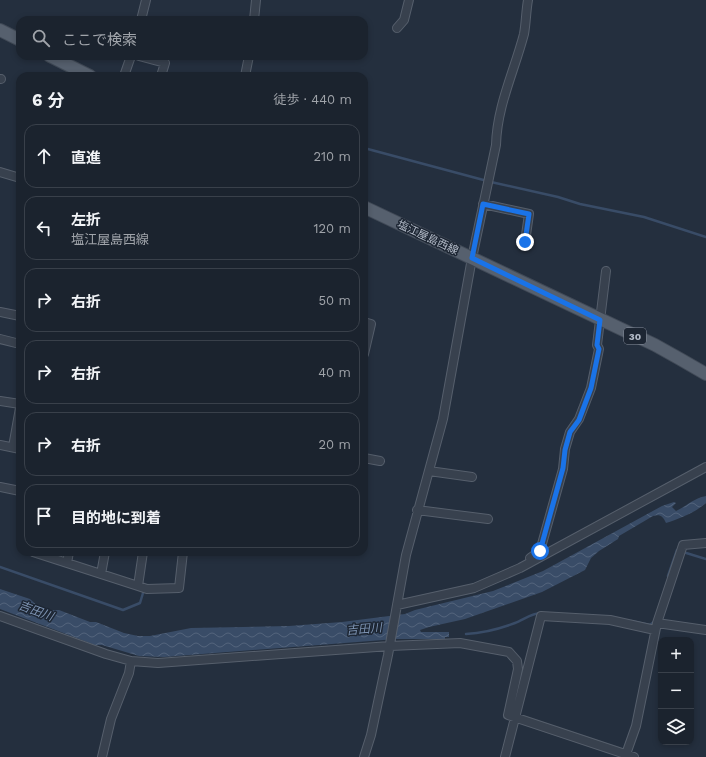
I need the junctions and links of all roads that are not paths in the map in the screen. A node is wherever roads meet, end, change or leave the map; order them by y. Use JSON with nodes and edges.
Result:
{"nodes":[{"id":1,"x":146,"y":0,"type":"edge"},
{"id":2,"x":256,"y":0,"type":"edge"},
{"id":3,"x":409,"y":0,"type":"edge"},
{"id":4,"x":528,"y":0,"type":"edge"},
{"id":5,"x":142,"y":16,"type":"edge"},
{"id":6,"x":254,"y":16,"type":"edge"},
{"id":7,"x":397,"y":28,"type":"dead end"},
{"id":8,"x":0,"y":30,"type":"edge"},
{"id":9,"x":16,"y":38,"type":"edge"},
{"id":10,"x":58,"y":60,"type":"edge"},
{"id":11,"x":130,"y":60,"type":"edge"},
{"id":12,"x":154,"y":60,"type":"edge"},
{"id":13,"x":248,"y":60,"type":"edge"},
{"id":14,"x":82,"y":72,"type":"edge"},
{"id":15,"x":125,"y":72,"type":"edge"},
{"id":16,"x":162,"y":72,"type":"edge"},
{"id":17,"x":246,"y":72,"type":"edge"},
{"id":18,"x":0,"y":172,"type":"edge"},
{"id":19,"x":16,"y":177,"type":"edge"},
{"id":20,"x":483,"y":204,"type":"junction"},
{"id":21,"x":368,"y":209,"type":"edge"},
{"id":22,"x":525,"y":242,"type":"dead end"},
{"id":23,"x":472,"y":258,"type":"junction"},
{"id":24,"x":606,"y":271,"type":"dead end"},
{"id":25,"x":0,"y":312,"type":"edge"},
{"id":26,"x":16,"y":315,"type":"edge"},
{"id":27,"x":600,"y":320,"type":"junction"},
{"id":28,"x":368,"y":323,"type":"edge"},
{"id":29,"x":368,"y":337,"type":"edge"},
{"id":30,"x":0,"y":339,"type":"edge"},
{"id":31,"x":16,"y":343,"type":"edge"},
{"id":32,"x":706,"y":374,"type":"edge"},
{"id":33,"x":0,"y":401,"type":"edge"},
{"id":34,"x":16,"y":403,"type":"edge"},
{"id":35,"x":0,"y":445,"type":"edge"},
{"id":36,"x":16,"y":448,"type":"edge"},
{"id":37,"x":368,"y":459,"type":"edge"},
{"id":38,"x":380,"y":461,"type":"dead end"},
{"id":39,"x":706,"y":467,"type":"edge"},
{"id":40,"x":429,"y":471,"type":"junction"},
{"id":41,"x":472,"y":477,"type":"dead end"},
{"id":42,"x":0,"y":487,"type":"edge"},
{"id":43,"x":16,"y":490,"type":"edge"},
{"id":44,"x":418,"y":510,"type":"junction"},
{"id":45,"x":488,"y":519,"type":"dead end"},
{"id":46,"x":706,"y":543,"type":"edge"},
{"id":47,"x":45,"y":556,"type":"edge"},
{"id":48,"x":68,"y":556,"type":"edge"},
{"id":49,"x":104,"y":556,"type":"edge"},
{"id":50,"x":142,"y":556,"type":"edge"},
{"id":51,"x":183,"y":556,"type":"edge"},
{"id":52,"x":66,"y":563,"type":"junction"},
{"id":53,"x":520,"y":568,"type":"junction"},
{"id":54,"x":101,"y":574,"type":"junction"},
{"id":55,"x":138,"y":586,"type":"junction"},
{"id":56,"x":396,"y":608,"type":"junction"},
{"id":57,"x":0,"y":616,"type":"edge"},
{"id":58,"x":0,"y":622,"type":"edge"},
{"id":59,"x":27,"y":626,"type":"junction"},
{"id":60,"x":656,"y":626,"type":"junction"},
{"id":61,"x":706,"y":630,"type":"edge"},
{"id":62,"x":390,"y":644,"type":"junction"},
{"id":63,"x":131,"y":661,"type":"junction"},
{"id":64,"x":515,"y":717,"type":"junction"},
{"id":65,"x":628,"y":756,"type":"edge"},
{"id":66,"x":102,"y":757,"type":"edge"},
{"id":67,"x":364,"y":757,"type":"edge"},
{"id":68,"x":505,"y":757,"type":"edge"}],
"edges":[{"from":1,"to":5,"type":"street"},
{"from":2,"to":6,"type":"street"},
{"from":3,"to":7,"type":"street"},
{"from":4,"to":20,"type":"street"},
{"from":8,"to":9,"type":"main road"},
{"from":10,"to":14,"type":"main road"},
{"from":11,"to":15,"type":"street"},
{"from":12,"to":16,"type":"street"},
{"from":13,"to":17,"type":"street"},
{"from":18,"to":19,"type":"street"},
{"from":20,"to":22,"type":"street"},
{"from":20,"to":23,"type":"street"},
{"from":21,"to":23,"type":"main road","name":"塩江屋島西線","number":"30"},
{"from":23,"to":27,"type":"main road","name":"塩江屋島西線","number":"30"},
{"from":23,"to":40,"type":"street"},
{"from":24,"to":27,"type":"street"},
{"from":25,"to":26,"type":"street"},
{"from":27,"to":32,"type":"main road","name":"塩江屋島西線","number":"30"},
{"from":27,"to":53,"type":"street"},
{"from":28,"to":29,"type":"street"},
{"from":30,"to":31,"type":"street"},
{"from":33,"to":34,"type":"street"},
{"from":35,"to":36,"type":"street"},
{"from":37,"to":38,"type":"street"},
{"from":39,"to":53,"type":"street"},
{"from":40,"to":41,"type":"street"},
{"from":40,"to":44,"type":"street"},
{"from":42,"to":43,"type":"street"},
{"from":44,"to":45,"type":"street"},
{"from":44,"to":56,"type":"street"},
{"from":46,"to":60,"type":"street"},
{"from":47,"to":52,"type":"street"},
{"from":48,"to":52,"type":"street"},
{"from":49,"to":54,"type":"street"},
{"from":50,"to":55,"type":"street"},
{"from":51,"to":55,"type":"street"},
{"from":52,"to":54,"type":"street"},
{"from":53,"to":56,"type":"street"},
{"from":54,"to":55,"type":"street"},
{"from":56,"to":62,"type":"street"},
{"from":57,"to":59,"type":"street"},
{"from":58,"to":59,"type":"street"},
{"from":59,"to":63,"type":"street"},
{"from":60,"to":61,"type":"street"},
{"from":60,"to":64,"type":"street"},
{"from":60,"to":65,"type":"street"},
{"from":62,"to":63,"type":"street"},
{"from":62,"to":64,"type":"street"},
{"from":62,"to":67,"type":"street"},
{"from":63,"to":66,"type":"street"},
{"from":64,"to":65,"type":"street"},
{"from":64,"to":68,"type":"street"}]}
